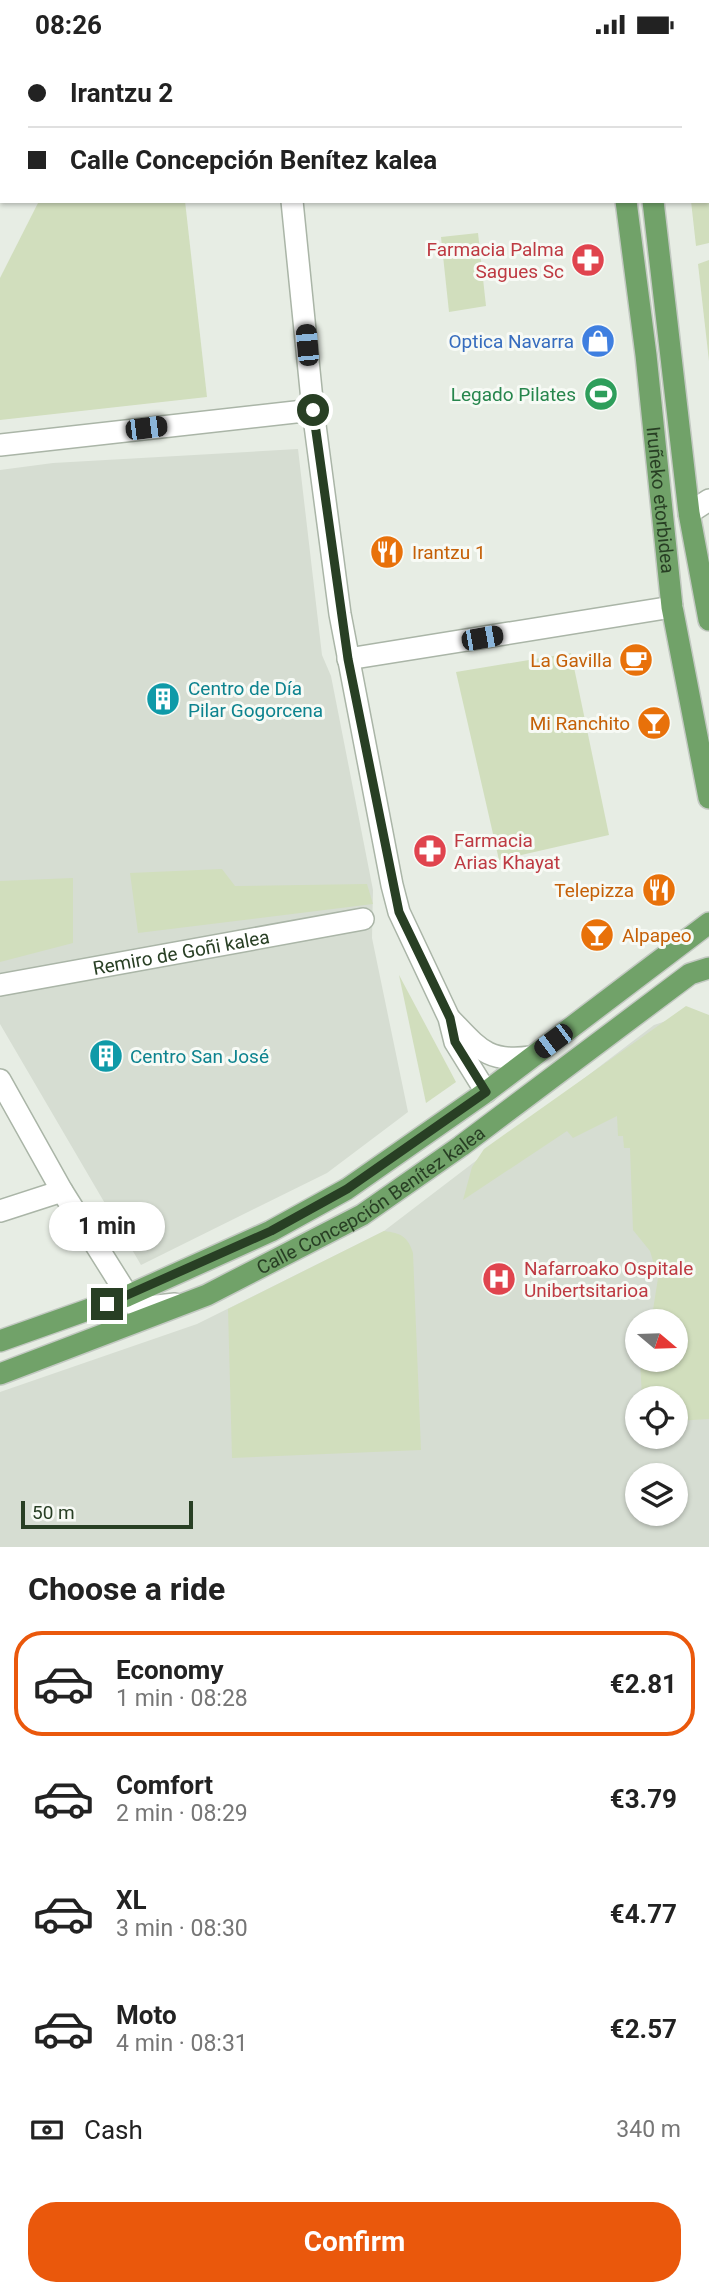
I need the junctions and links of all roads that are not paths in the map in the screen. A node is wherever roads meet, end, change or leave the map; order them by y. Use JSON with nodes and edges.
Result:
{"nodes":[{"id":1,"x":292,"y":203,"type":"edge"},
{"id":2,"x":626,"y":203,"type":"edge"},
{"id":3,"x":653,"y":203,"type":"edge"},
{"id":4,"x":313,"y":410,"type":"junction"},
{"id":5,"x":0,"y":445,"type":"edge"},
{"id":6,"x":709,"y":500,"type":"edge"},
{"id":7,"x":690,"y":513,"type":"junction"},
{"id":8,"x":672,"y":607,"type":"junction"},
{"id":9,"x":709,"y":619,"type":"edge"},
{"id":10,"x":348,"y":659,"type":"junction"},
{"id":11,"x":709,"y":798,"type":"edge"},
{"id":12,"x":363,"y":919,"type":"dead end"},
{"id":13,"x":709,"y":923,"type":"edge"},
{"id":14,"x":709,"y":968,"type":"edge"},
{"id":15,"x":0,"y":985,"type":"edge"},
{"id":16,"x":450,"y":1018,"type":"junction"},
{"id":17,"x":531,"y":1057,"type":"junction"},
{"id":18,"x":0,"y":1080,"type":"edge"},
{"id":19,"x":486,"y":1092,"type":"junction"},
{"id":20,"x":62,"y":1191,"type":"junction"},
{"id":21,"x":0,"y":1211,"type":"edge"},
{"id":22,"x":127,"y":1296,"type":"junction"},
{"id":23,"x":186,"y":1303,"type":"junction"},
{"id":24,"x":97,"y":1338,"type":"junction"},
{"id":25,"x":0,"y":1341,"type":"edge"},
{"id":26,"x":0,"y":1374,"type":"edge"}],
"edges":[{"from":1,"to":4,"type":"street"},
{"from":2,"to":8,"type":"main road","name":"Iruñeko etorbidea"},
{"from":3,"to":7,"type":"main road","name":"Iruñeko etorbidea"},
{"from":4,"to":5,"type":"street"},
{"from":4,"to":10,"type":"street"},
{"from":6,"to":7,"type":"street"},
{"from":7,"to":9,"type":"main road","name":"Iruñeko etorbidea"},
{"from":8,"to":10,"type":"street"},
{"from":8,"to":11,"type":"main road","name":"Iruñeko etorbidea"},
{"from":10,"to":16,"type":"street"},
{"from":12,"to":15,"type":"street","name":"Remiro de Goñi kalea"},
{"from":13,"to":17,"type":"main road","name":"Calle Concepción Benítez kalea"},
{"from":14,"to":23,"type":"main road","name":"Calle Concepción Benítez kalea"},
{"from":16,"to":17,"type":"street"},
{"from":16,"to":19,"type":"street"},
{"from":17,"to":19,"type":"main road","name":"Calle Concepción Benítez kalea"},
{"from":18,"to":20,"type":"street"},
{"from":19,"to":22,"type":"main road","name":"Calle Concepción Benítez kalea"},
{"from":20,"to":21,"type":"street"},
{"from":20,"to":22,"type":"street"},
{"from":22,"to":23,"type":"street"},
{"from":22,"to":24,"type":"street"},
{"from":22,"to":25,"type":"main road","name":"Calle Concepción Benítez kalea"},
{"from":23,"to":24,"type":"main road","name":"Calle Concepción Benítez kalea"},
{"from":24,"to":26,"type":"main road","name":"Calle Concepción Benítez kalea"}]}
